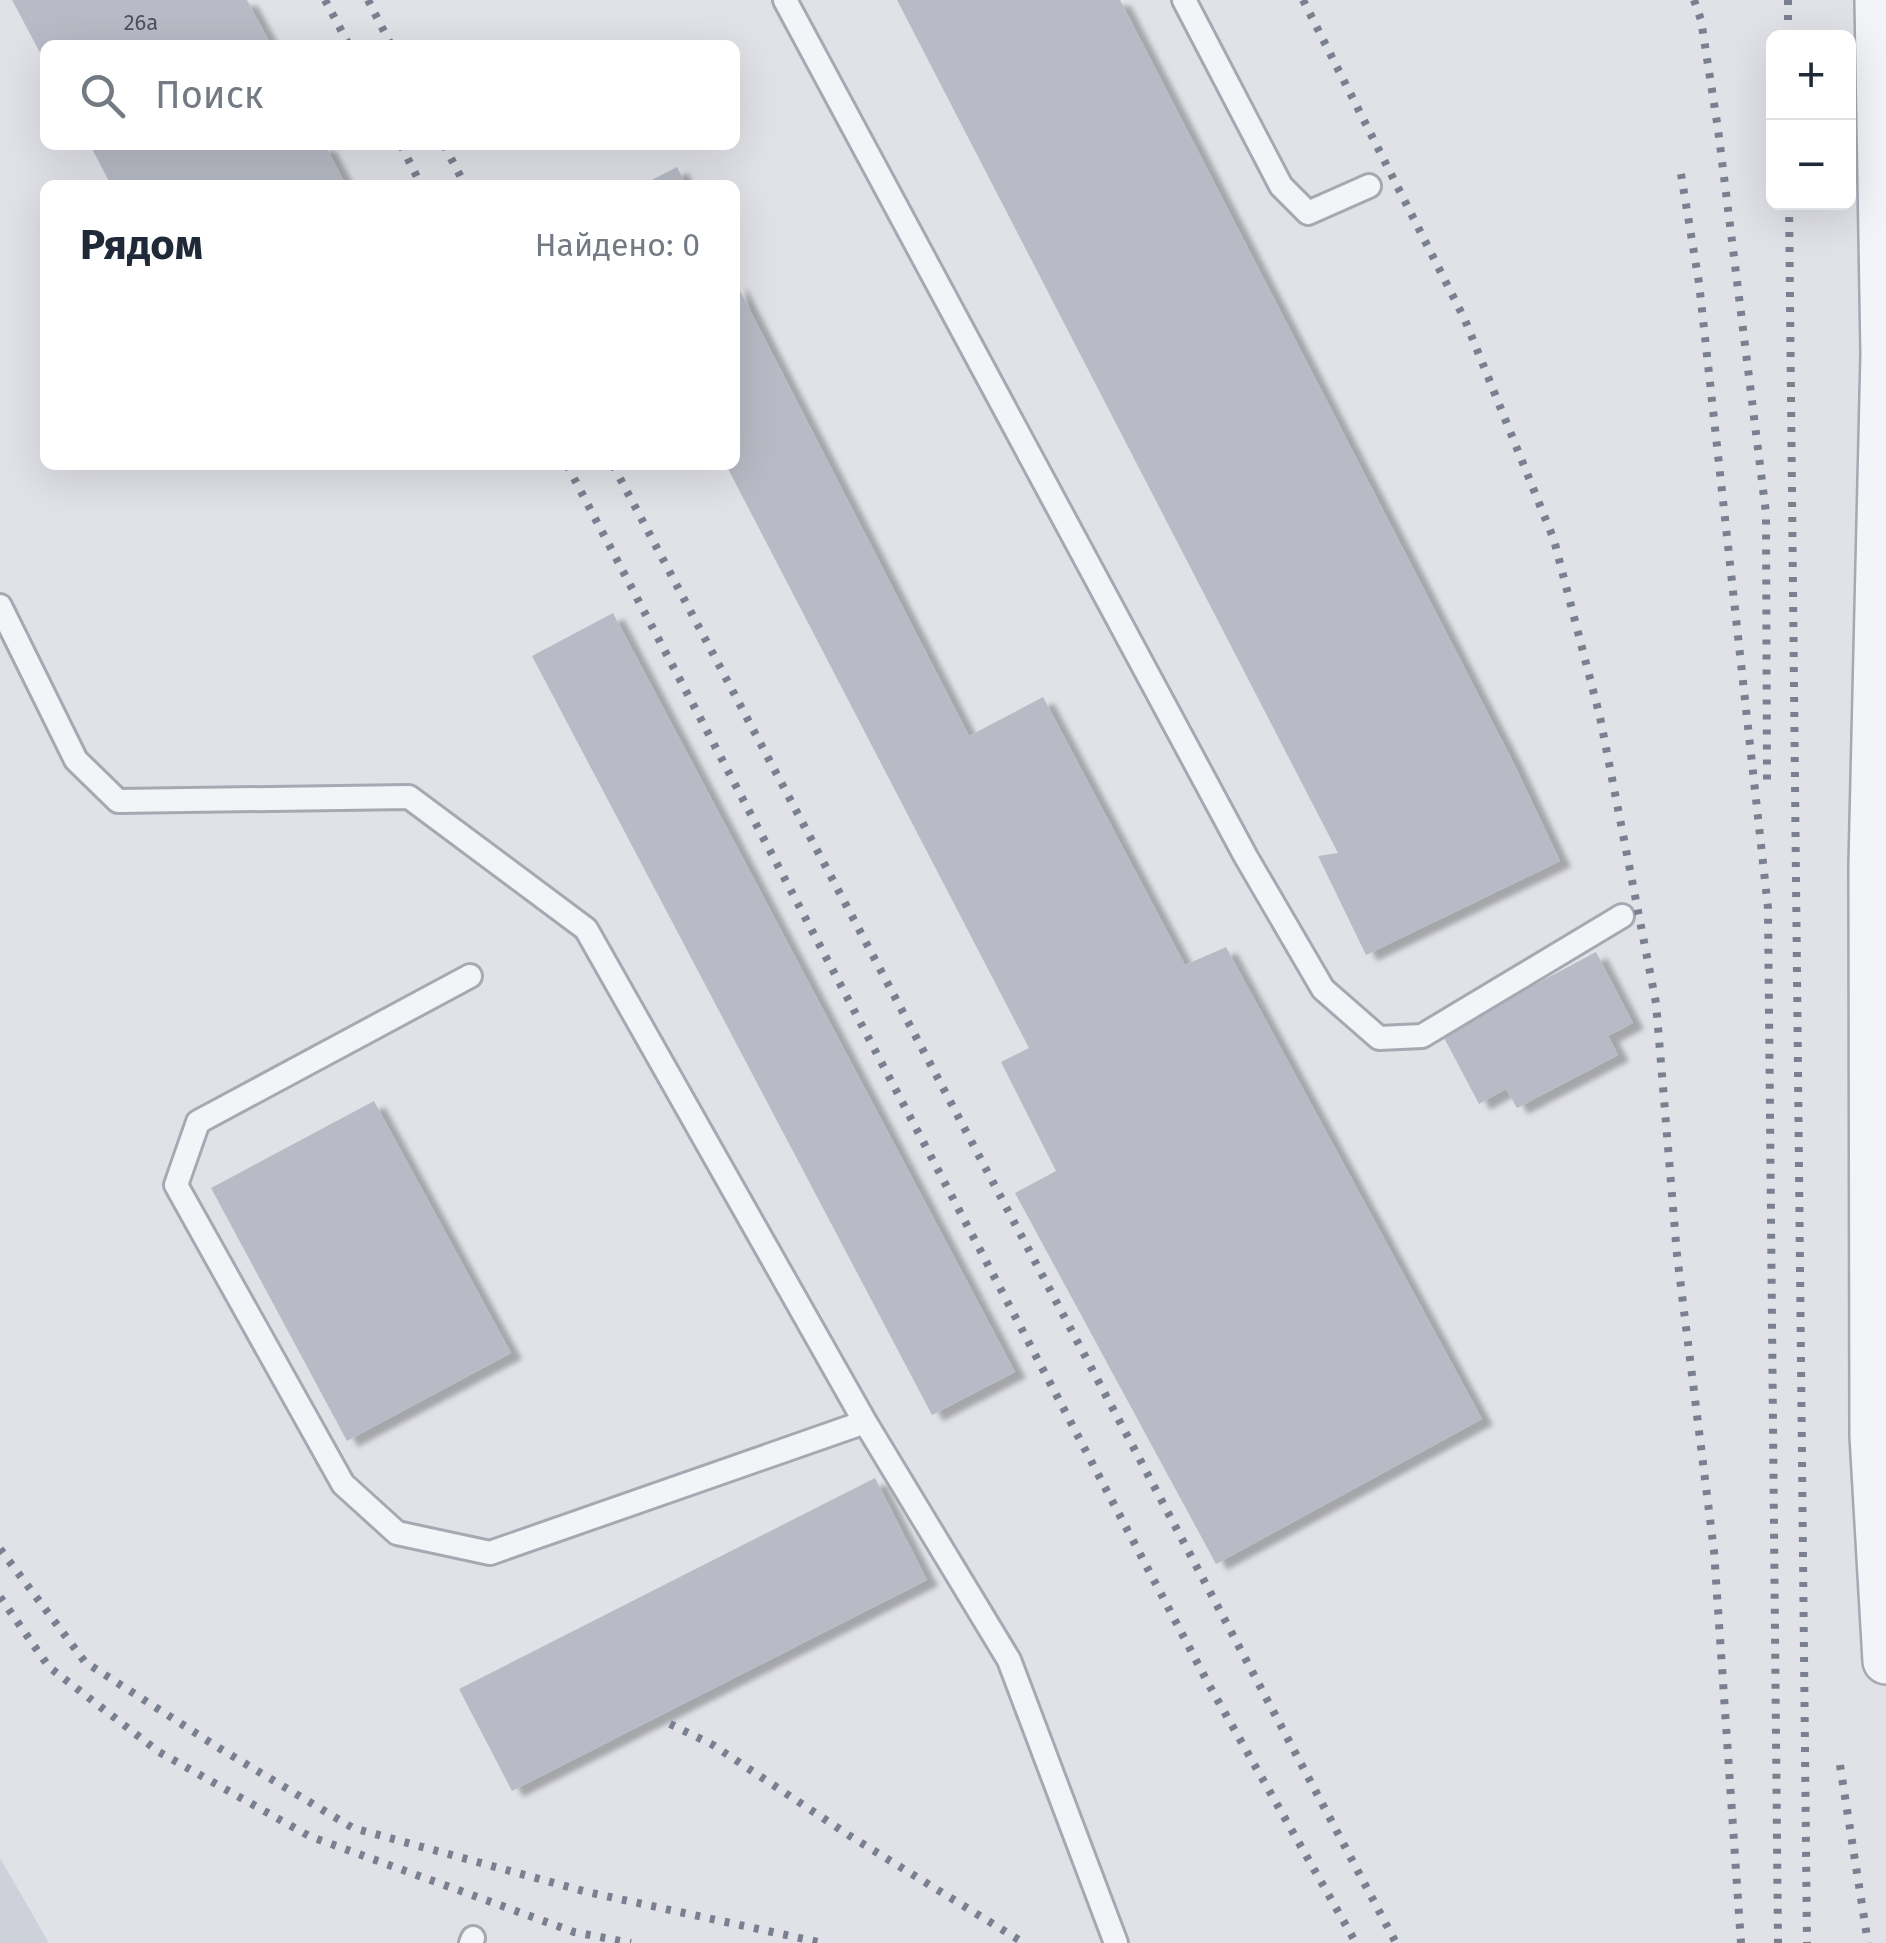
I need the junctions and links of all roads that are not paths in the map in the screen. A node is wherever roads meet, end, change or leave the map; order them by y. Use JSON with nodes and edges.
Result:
{"nodes":[{"id":1,"x":785,"y":0,"type":"edge"},
{"id":2,"x":1184,"y":0,"type":"edge"},
{"id":3,"x":1878,"y":0,"type":"edge"},
{"id":4,"x":1369,"y":186,"type":"dead end"},
{"id":5,"x":0,"y":606,"type":"edge"},
{"id":6,"x":1881,"y":737,"type":"edge"},
{"id":7,"x":1622,"y":916,"type":"dead end"},
{"id":8,"x":470,"y":976,"type":"dead end"},
{"id":9,"x":865,"y":1422,"type":"junction"},
{"id":10,"x":1886,"y":1661,"type":"edge"},
{"id":11,"x":1116,"y":1943,"type":"edge"}],
"edges":[{"from":1,"to":7,"type":"lane"},
{"from":2,"to":4,"type":"lane"},
{"from":3,"to":6,"type":"street"},
{"from":5,"to":9,"type":"lane"},
{"from":6,"to":10,"type":"street"},
{"from":8,"to":9,"type":"lane"},
{"from":9,"to":11,"type":"lane"}]}
